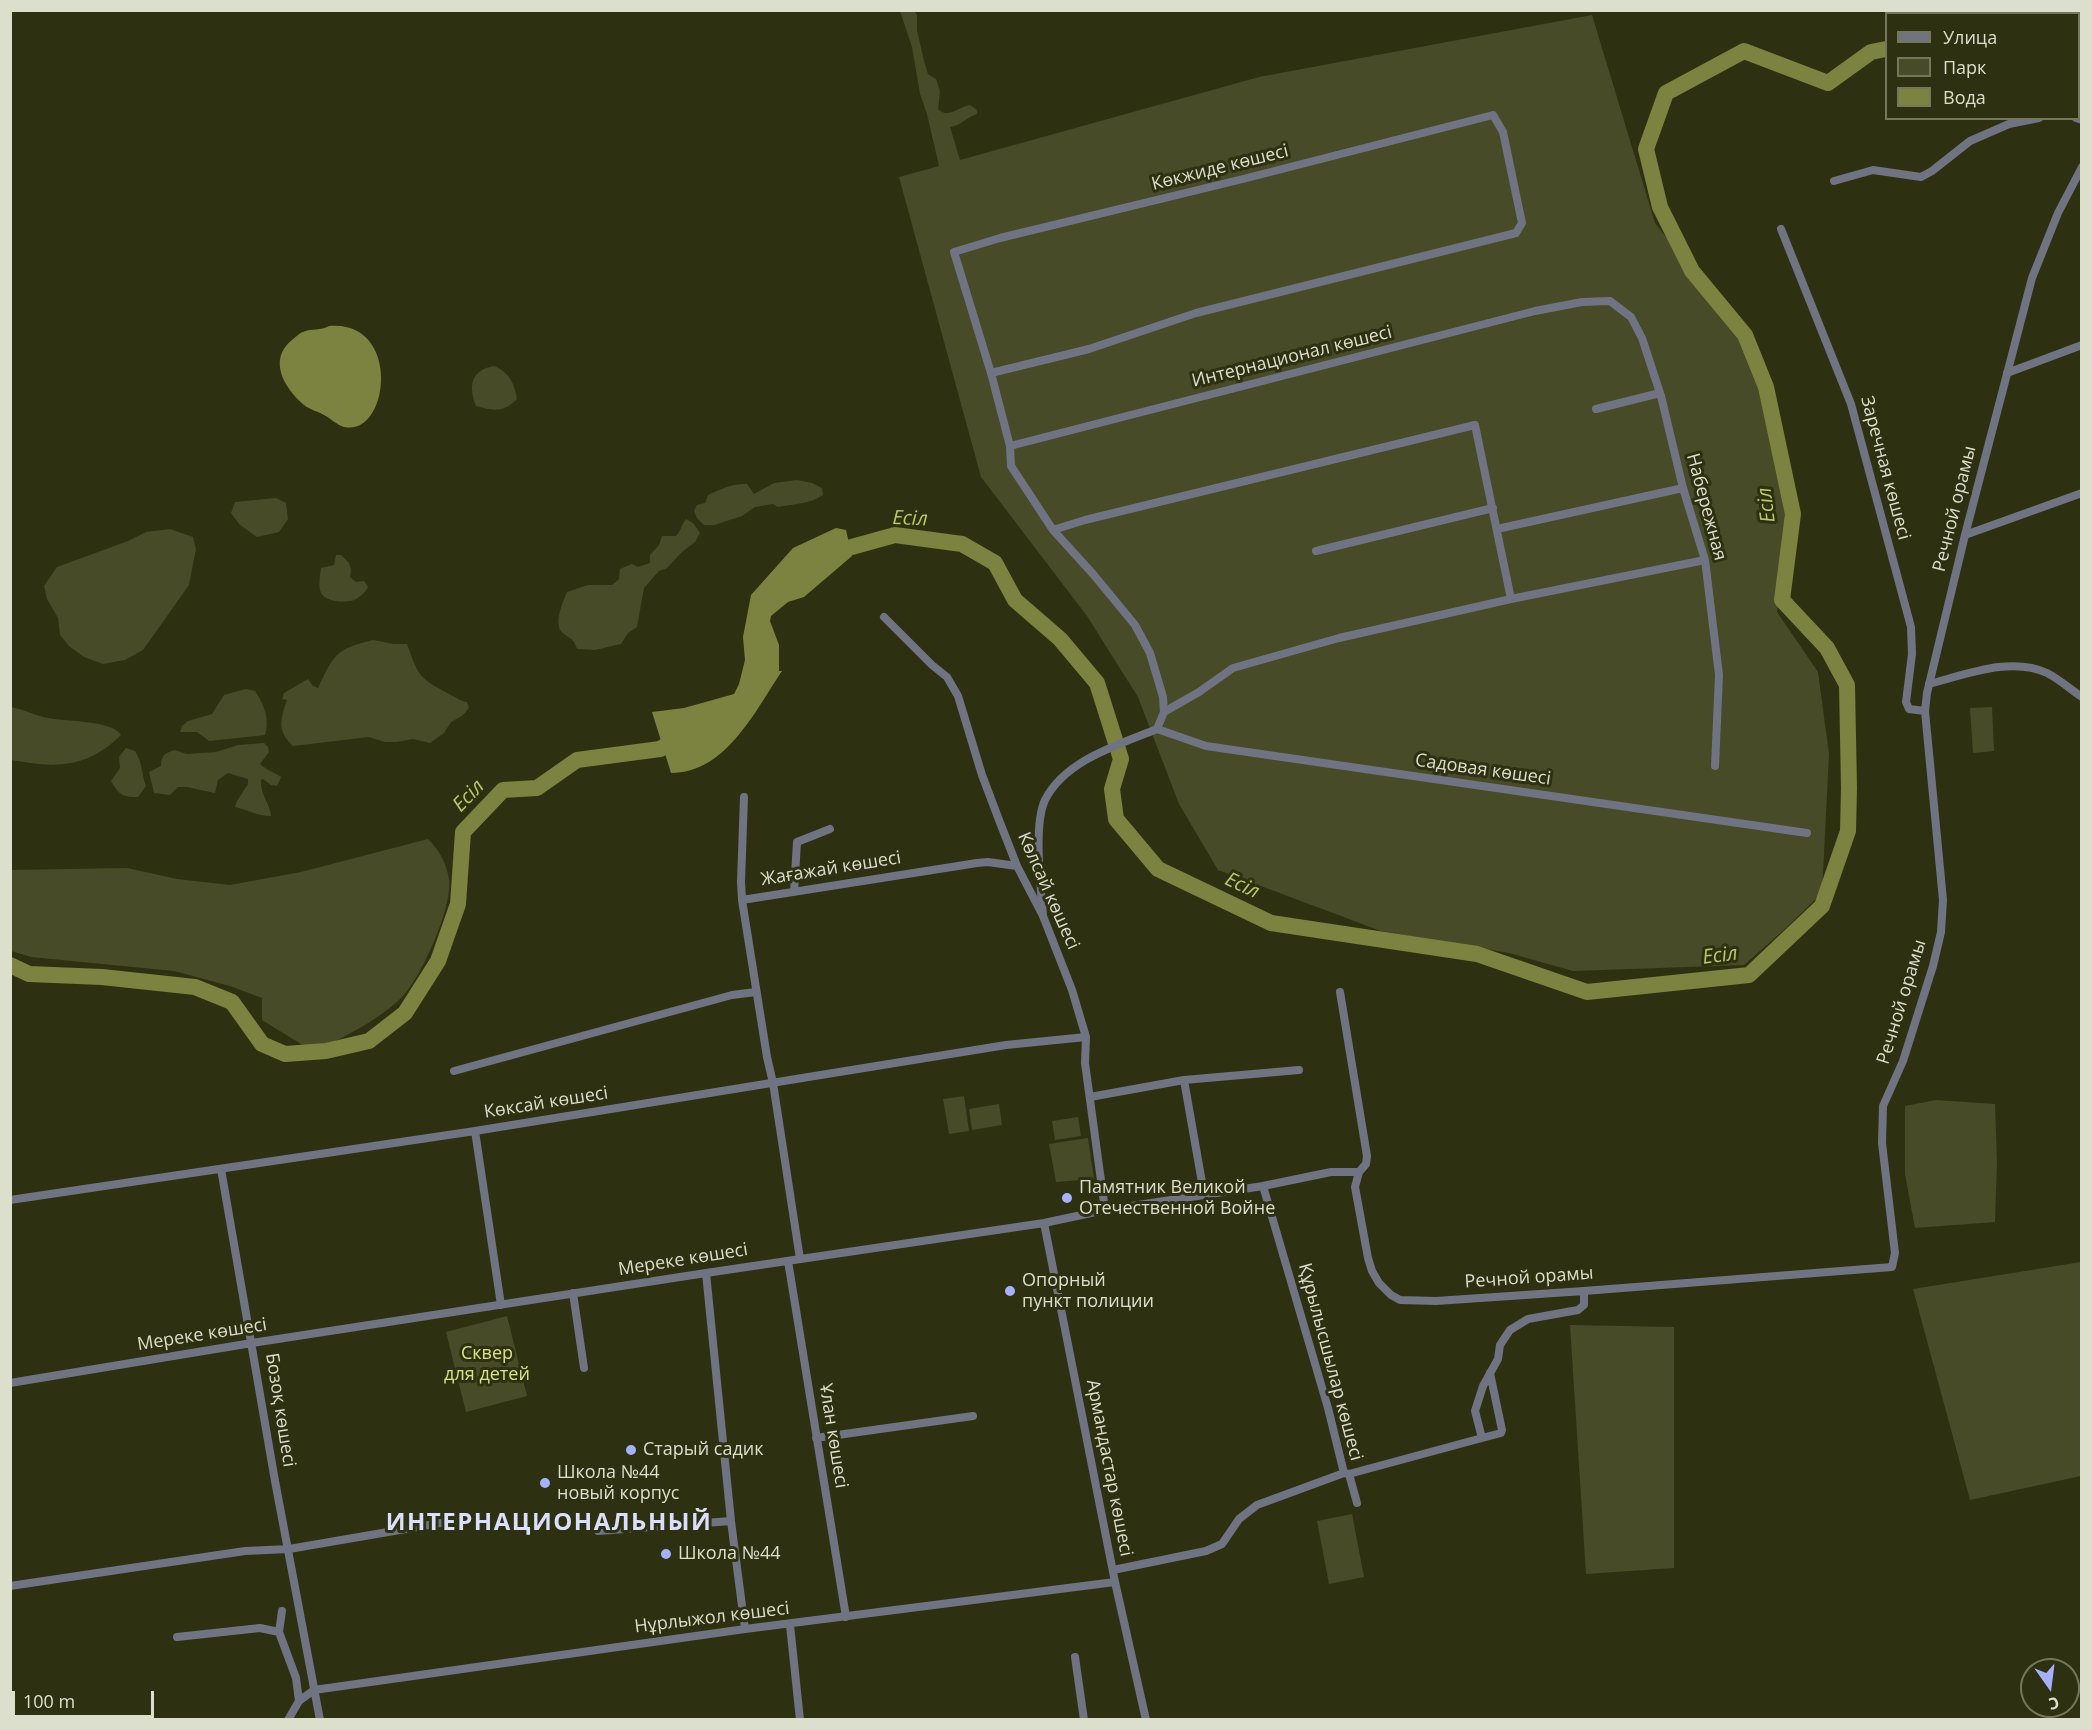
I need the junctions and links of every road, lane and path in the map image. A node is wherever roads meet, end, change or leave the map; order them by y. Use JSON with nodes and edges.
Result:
{"nodes":[{"id":1,"x":2029,"y":120,"type":"edge"},
{"id":2,"x":2082,"y":167,"type":"edge"},
{"id":3,"x":1834,"y":181,"type":"dead end"},
{"id":4,"x":2077,"y":183,"type":"edge"},
{"id":5,"x":1781,"y":229,"type":"dead end"},
{"id":6,"x":1582,"y":302,"type":"joint"},
{"id":7,"x":2082,"y":345,"type":"edge"},
{"id":8,"x":991,"y":373,"type":"junction"},
{"id":9,"x":2007,"y":373,"type":"junction"},
{"id":10,"x":1660,"y":393,"type":"junction"},
{"id":11,"x":1596,"y":409,"type":"dead end"},
{"id":12,"x":1011,"y":446,"type":"junction"},
{"id":13,"x":1683,"y":488,"type":"junction"},
{"id":14,"x":2082,"y":493,"type":"edge"},
{"id":15,"x":1493,"y":508,"type":"junction"},
{"id":16,"x":1497,"y":529,"type":"junction"},
{"id":17,"x":1053,"y":530,"type":"junction"},
{"id":18,"x":1965,"y":536,"type":"junction"},
{"id":19,"x":1316,"y":551,"type":"dead end"},
{"id":20,"x":1705,"y":560,"type":"junction"},
{"id":21,"x":1511,"y":599,"type":"junction"},
{"id":22,"x":884,"y":617,"type":"dead end"},
{"id":23,"x":1929,"y":684,"type":"junction"},
{"id":24,"x":2082,"y":696,"type":"edge"},
{"id":25,"x":1925,"y":711,"type":"junction"},
{"id":26,"x":1164,"y":712,"type":"junction"},
{"id":27,"x":1157,"y":729,"type":"junction"},
{"id":28,"x":1715,"y":766,"type":"dead end"},
{"id":29,"x":744,"y":797,"type":"dead end"},
{"id":30,"x":830,"y":829,"type":"dead end"},
{"id":31,"x":1807,"y":833,"type":"dead end"},
{"id":32,"x":1017,"y":866,"type":"junction"},
{"id":33,"x":795,"y":892,"type":"junction"},
{"id":34,"x":742,"y":900,"type":"junction"},
{"id":35,"x":1042,"y":916,"type":"junction"},
{"id":36,"x":756,"y":992,"type":"junction"},
{"id":37,"x":1340,"y":992,"type":"dead end"},
{"id":38,"x":1086,"y":1037,"type":"junction"},
{"id":39,"x":1299,"y":1070,"type":"dead end"},
{"id":40,"x":454,"y":1071,"type":"dead end"},
{"id":41,"x":1184,"y":1080,"type":"junction"},
{"id":42,"x":773,"y":1083,"type":"junction"},
{"id":43,"x":1090,"y":1097,"type":"junction"},
{"id":44,"x":475,"y":1131,"type":"junction"},
{"id":45,"x":222,"y":1169,"type":"junction"},
{"id":46,"x":1359,"y":1172,"type":"junction"},
{"id":47,"x":1263,"y":1186,"type":"junction"},
{"id":48,"x":1204,"y":1194,"type":"junction"},
{"id":49,"x":10,"y":1200,"type":"edge"},
{"id":50,"x":1105,"y":1210,"type":"junction"},
{"id":51,"x":1044,"y":1223,"type":"junction"},
{"id":52,"x":800,"y":1259,"type":"junction"},
{"id":53,"x":788,"y":1261,"type":"junction"},
{"id":54,"x":706,"y":1273,"type":"junction"},
{"id":55,"x":1584,"y":1292,"type":"junction"},
{"id":56,"x":573,"y":1293,"type":"junction"},
{"id":57,"x":501,"y":1305,"type":"junction"},
{"id":58,"x":252,"y":1343,"type":"junction"},
{"id":59,"x":584,"y":1368,"type":"dead end"},
{"id":60,"x":1490,"y":1373,"type":"junction"},
{"id":61,"x":10,"y":1383,"type":"edge"},
{"id":62,"x":973,"y":1416,"type":"dead end"},
{"id":63,"x":816,"y":1438,"type":"junction"},
{"id":64,"x":1482,"y":1438,"type":"junction"},
{"id":65,"x":1347,"y":1474,"type":"junction"},
{"id":66,"x":1357,"y":1503,"type":"dead end"},
{"id":67,"x":458,"y":1520,"type":"dead end"},
{"id":68,"x":731,"y":1521,"type":"junction"},
{"id":69,"x":597,"y":1531,"type":"dead end"},
{"id":70,"x":289,"y":1549,"type":"junction"},
{"id":71,"x":1113,"y":1570,"type":"junction"},
{"id":72,"x":1115,"y":1582,"type":"junction"},
{"id":73,"x":10,"y":1586,"type":"edge"},
{"id":74,"x":282,"y":1611,"type":"dead end"},
{"id":75,"x":846,"y":1617,"type":"junction"},
{"id":76,"x":790,"y":1625,"type":"junction"},
{"id":77,"x":745,"y":1629,"type":"junction"},
{"id":78,"x":279,"y":1632,"type":"junction"},
{"id":79,"x":177,"y":1637,"type":"dead end"},
{"id":80,"x":1075,"y":1657,"type":"dead end"},
{"id":81,"x":314,"y":1690,"type":"junction"},
{"id":82,"x":299,"y":1701,"type":"junction"},
{"id":83,"x":288,"y":1719,"type":"edge"},
{"id":84,"x":320,"y":1719,"type":"edge"},
{"id":85,"x":801,"y":1719,"type":"edge"},
{"id":86,"x":1084,"y":1719,"type":"edge"},
{"id":87,"x":1146,"y":1719,"type":"edge"}],
"edges":[{"from":1,"to":3,"type":"street"},
{"from":2,"to":4,"type":"street","name":"Речной орамы"},
{"from":4,"to":9,"type":"street","name":"Речной орамы"},
{"from":5,"to":25,"type":"street","name":"Заречная көшесі"},
{"from":6,"to":10,"type":"street","name":"Набережная"},
{"from":6,"to":12,"type":"street","name":"Интернационал көшесі"},
{"from":7,"to":9,"type":"street"},
{"from":8,"to":8,"type":"street","name":"Көкжиде көшесі"},
{"from":8,"to":12,"type":"street"},
{"from":9,"to":18,"type":"street","name":"Речной орамы"},
{"from":10,"to":11,"type":"street"},
{"from":10,"to":13,"type":"street","name":"Набережная"},
{"from":12,"to":17,"type":"street"},
{"from":13,"to":16,"type":"street"},
{"from":13,"to":20,"type":"street","name":"Набережная"},
{"from":14,"to":18,"type":"street"},
{"from":15,"to":16,"type":"street"},
{"from":15,"to":17,"type":"street"},
{"from":15,"to":19,"type":"street"},
{"from":16,"to":21,"type":"street"},
{"from":17,"to":26,"type":"street"},
{"from":18,"to":23,"type":"street","name":"Речной орамы"},
{"from":20,"to":21,"type":"street"},
{"from":20,"to":28,"type":"street","name":"Набережная"},
{"from":21,"to":26,"type":"street"},
{"from":22,"to":32,"type":"street","name":"Көлсай көшесі"},
{"from":23,"to":24,"type":"street"},
{"from":23,"to":25,"type":"street","name":"Речной орамы"},
{"from":25,"to":55,"type":"street","name":"Речной орамы"},
{"from":26,"to":27,"type":"street"},
{"from":27,"to":31,"type":"street","name":"Садовая көшесі"},
{"from":27,"to":35,"type":"street"},
{"from":29,"to":34,"type":"street"},
{"from":30,"to":33,"type":"street"},
{"from":32,"to":33,"type":"street","name":"Жағажай көшесі"},
{"from":32,"to":35,"type":"street","name":"Көлсай көшесі"},
{"from":33,"to":34,"type":"street","name":"Жағажай көшесі"},
{"from":34,"to":36,"type":"street","name":"Жағажай көшесі"},
{"from":35,"to":38,"type":"street","name":"Көлсай көшесі"},
{"from":36,"to":40,"type":"street"},
{"from":36,"to":42,"type":"street","name":"Жағажай көшесі"},
{"from":37,"to":46,"type":"street","name":"Речной орамы"},
{"from":38,"to":42,"type":"street","name":"Көксай көшесі"},
{"from":38,"to":43,"type":"street","name":"Көлсай көшесі"},
{"from":39,"to":41,"type":"street"},
{"from":41,"to":43,"type":"street"},
{"from":41,"to":48,"type":"street"},
{"from":42,"to":44,"type":"street","name":"Көксай көшесі"},
{"from":42,"to":52,"type":"street"},
{"from":43,"to":50,"type":"street","name":"Көлсай көшесі"},
{"from":44,"to":45,"type":"street","name":"Көксай көшесі"},
{"from":44,"to":57,"type":"street"},
{"from":45,"to":49,"type":"street","name":"Көксай көшесі"},
{"from":45,"to":58,"type":"street","name":"Бозоқ көшесі"},
{"from":46,"to":47,"type":"street","name":"Мереке көшесі"},
{"from":46,"to":55,"type":"street","name":"Речной орамы"},
{"from":47,"to":48,"type":"street","name":"Мереке көшесі"},
{"from":47,"to":65,"type":"street","name":"Құрылысшылар көшесі"},
{"from":48,"to":50,"type":"street","name":"Мереке көшесі"},
{"from":50,"to":51,"type":"street","name":"Мереке көшесі"},
{"from":51,"to":52,"type":"street","name":"Мереке көшесі"},
{"from":51,"to":71,"type":"street","name":"Армандастар көшесі"},
{"from":52,"to":53,"type":"street","name":"Мереке көшесі"},
{"from":53,"to":54,"type":"street","name":"Мереке көшесі"},
{"from":53,"to":63,"type":"street","name":"Ұлан көшесі"},
{"from":54,"to":56,"type":"street","name":"Мереке көшесі"},
{"from":54,"to":68,"type":"street"},
{"from":55,"to":60,"type":"street"},
{"from":56,"to":57,"type":"street","name":"Мереке көшесі"},
{"from":56,"to":59,"type":"street"},
{"from":57,"to":58,"type":"street","name":"Мереке көшесі"},
{"from":58,"to":61,"type":"street","name":"Мереке көшесі"},
{"from":58,"to":70,"type":"street","name":"Бозоқ көшесі"},
{"from":60,"to":64,"type":"street"},
{"from":60,"to":64,"type":"street"},
{"from":62,"to":63,"type":"street"},
{"from":63,"to":75,"type":"street","name":"Ұлан көшесі"},
{"from":64,"to":65,"type":"street"},
{"from":65,"to":66,"type":"street"},
{"from":65,"to":71,"type":"street","name":"Құрылысшылар көшесі"},
{"from":67,"to":70,"type":"street"},
{"from":68,"to":69,"type":"street"},
{"from":68,"to":77,"type":"street"},
{"from":70,"to":73,"type":"street"},
{"from":70,"to":81,"type":"street","name":"Бозоқ көшесі"},
{"from":71,"to":72,"type":"street","name":"Армандастар көшесі"},
{"from":72,"to":75,"type":"street","name":"Нұрлыжол көшесі"},
{"from":72,"to":87,"type":"street","name":"Армандастар көшесі"},
{"from":74,"to":78,"type":"street"},
{"from":75,"to":76,"type":"street","name":"Нұрлыжол көшесі"},
{"from":76,"to":77,"type":"street","name":"Нұрлыжол көшесі"},
{"from":76,"to":85,"type":"street"},
{"from":77,"to":81,"type":"street","name":"Нұрлыжол көшесі"},
{"from":78,"to":79,"type":"street"},
{"from":78,"to":82,"type":"street"},
{"from":80,"to":86,"type":"street"},
{"from":81,"to":82,"type":"street"},
{"from":81,"to":84,"type":"street","name":"Бозоқ көшесі"},
{"from":82,"to":83,"type":"street"}]}
